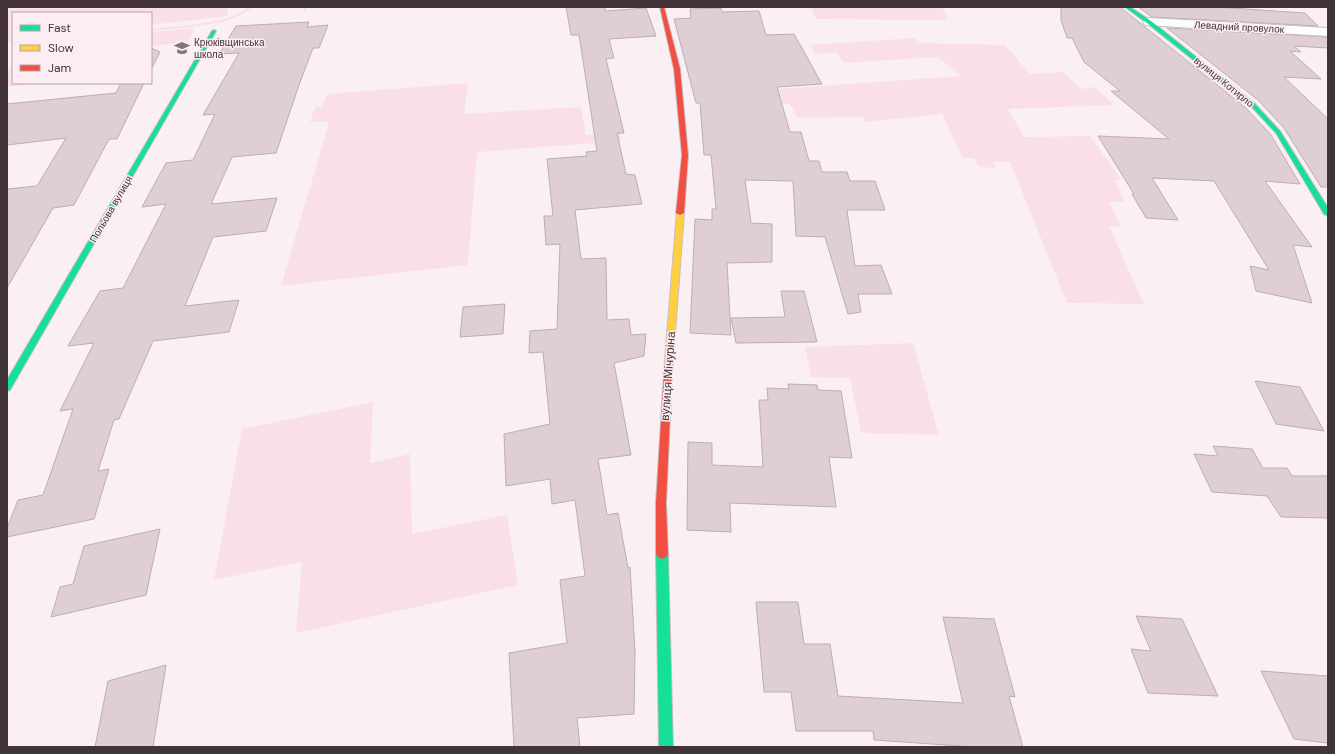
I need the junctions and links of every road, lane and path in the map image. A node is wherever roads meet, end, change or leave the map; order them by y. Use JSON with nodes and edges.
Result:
{"nodes":[{"id":1,"x":304,"y":7,"type":"edge"},
{"id":2,"x":662,"y":7,"type":"edge"},
{"id":3,"x":1127,"y":7,"type":"edge"},
{"id":4,"x":305,"y":11,"type":"dead end"},
{"id":5,"x":1149,"y":22,"type":"junction"},
{"id":6,"x":214,"y":31,"type":"dead end"},
{"id":7,"x":1328,"y":32,"type":"edge"},
{"id":8,"x":1328,"y":214,"type":"edge"},
{"id":9,"x":7,"y":388,"type":"edge"},
{"id":10,"x":666,"y":747,"type":"edge"}],
"edges":[{"from":1,"to":4,"type":"path"},
{"from":2,"to":10,"type":"street","name":"вулиця Мічуріна"},
{"from":3,"to":5,"type":"street","name":"вулиця Котирло"},
{"from":5,"to":7,"type":"street","name":"Левадний провулок"},
{"from":5,"to":8,"type":"street","name":"вулиця Котирло"},
{"from":6,"to":9,"type":"street","name":"Польова вулиця"}]}
